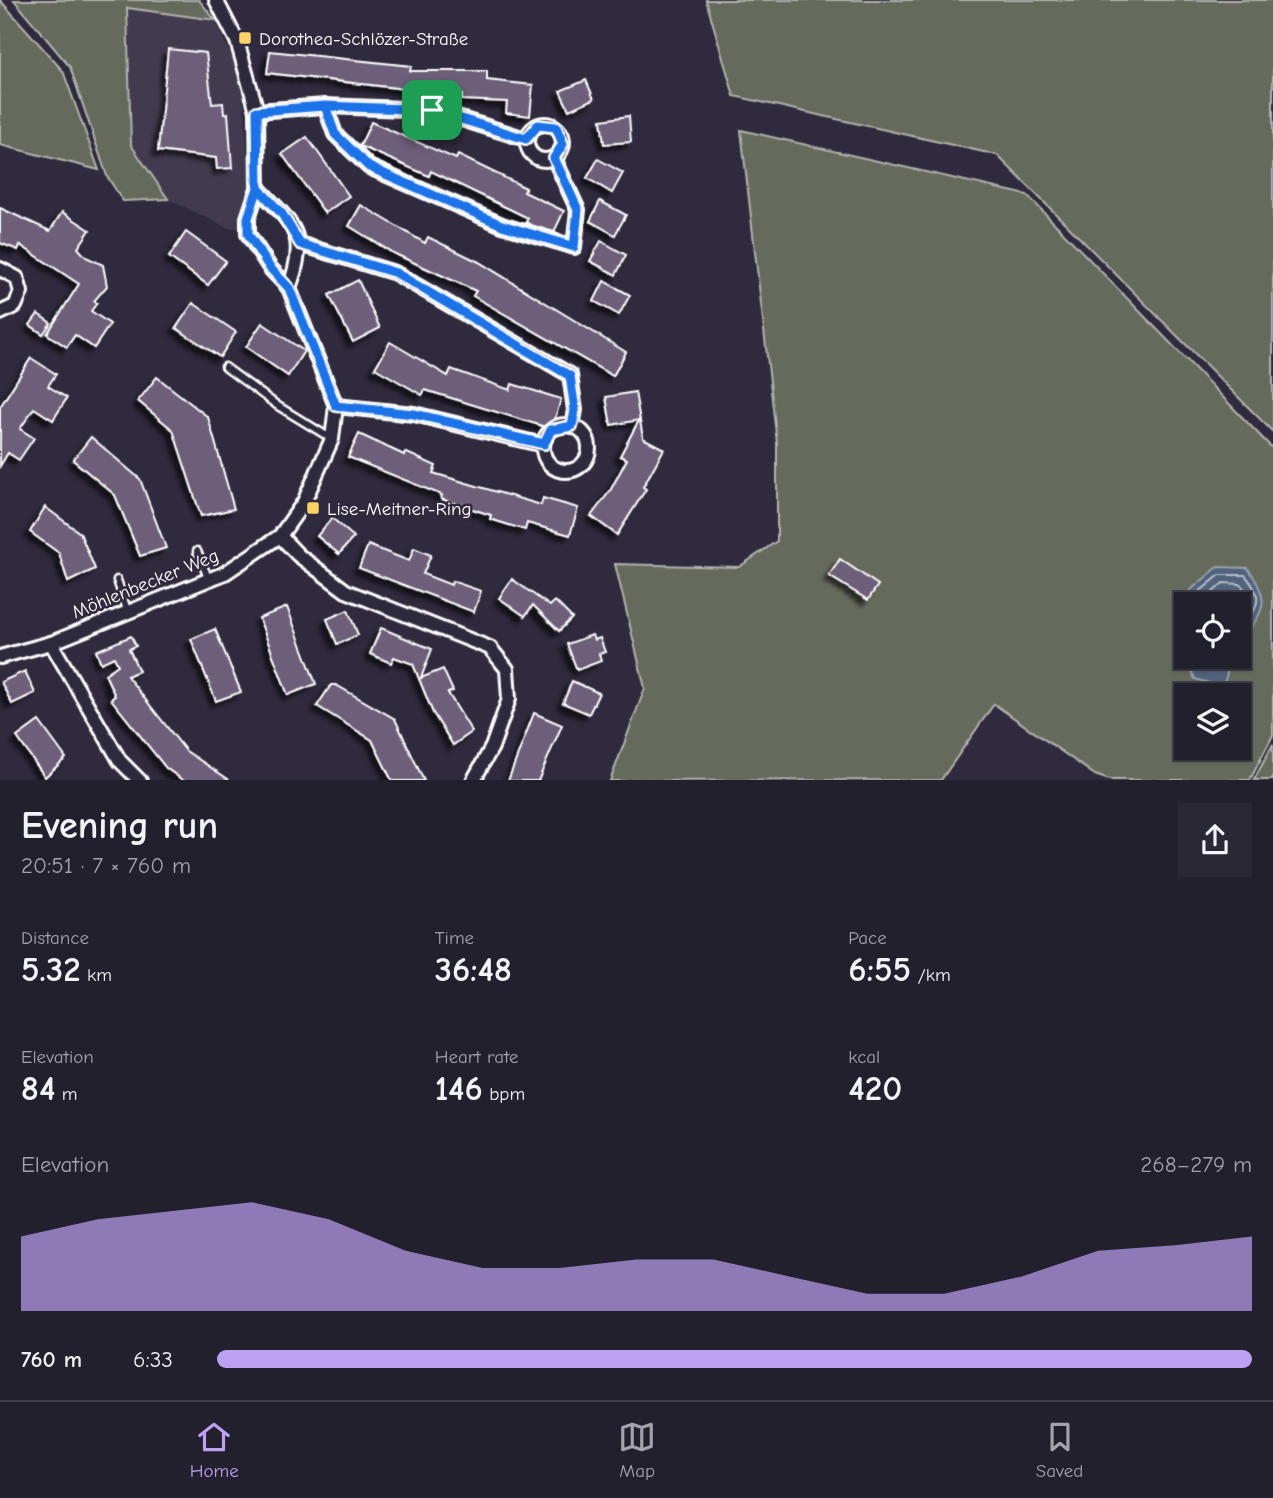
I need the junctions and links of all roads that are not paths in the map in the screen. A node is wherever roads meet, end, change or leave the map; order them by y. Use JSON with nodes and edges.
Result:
{"nodes":[{"id":1,"x":216,"y":0,"type":"edge"},
{"id":2,"x":325,"y":106,"type":"junction"},
{"id":3,"x":257,"y":111,"type":"junction"},
{"id":4,"x":526,"y":139,"type":"junction"},
{"id":5,"x":554,"y":158,"type":"junction"},
{"id":6,"x":258,"y":188,"type":"junction"},
{"id":7,"x":300,"y":244,"type":"junction"},
{"id":8,"x":0,"y":269,"type":"edge"},
{"id":9,"x":289,"y":288,"type":"junction"},
{"id":10,"x":0,"y":313,"type":"edge"},
{"id":11,"x":225,"y":367,"type":"dead end"},
{"id":12,"x":336,"y":406,"type":"junction"},
{"id":13,"x":572,"y":426,"type":"junction"},
{"id":14,"x":332,"y":439,"type":"junction"},
{"id":15,"x":544,"y":444,"type":"junction"},
{"id":16,"x":280,"y":536,"type":"junction"},
{"id":17,"x":197,"y":551,"type":"dead end"},
{"id":18,"x":117,"y":580,"type":"dead end"},
{"id":19,"x":209,"y":580,"type":"junction"},
{"id":20,"x":127,"y":610,"type":"junction"},
{"id":21,"x":51,"y":643,"type":"junction"},
{"id":22,"x":0,"y":657,"type":"edge"},
{"id":23,"x":140,"y":780,"type":"edge"},
{"id":24,"x":474,"y":780,"type":"edge"}],
"edges":[{"from":1,"to":3,"type":"street","name":"Möhlenbecker Weg"},
{"from":2,"to":3,"type":"street"},
{"from":2,"to":4,"type":"street"},
{"from":2,"to":5,"type":"street"},
{"from":3,"to":6,"type":"street","name":"Möhlenbecker Weg"},
{"from":4,"to":5,"type":"street"},
{"from":4,"to":5,"type":"street"},
{"from":6,"to":7,"type":"street"},
{"from":6,"to":9,"type":"street","name":"Möhlenbecker Weg"},
{"from":7,"to":9,"type":"street"},
{"from":7,"to":13,"type":"street"},
{"from":8,"to":10,"type":"street"},
{"from":9,"to":12,"type":"street","name":"Möhlenbecker Weg"},
{"from":11,"to":14,"type":"lane"},
{"from":12,"to":14,"type":"street","name":"Möhlenbecker Weg"},
{"from":12,"to":15,"type":"street"},
{"from":13,"to":15,"type":"street"},
{"from":13,"to":15,"type":"street"},
{"from":14,"to":16,"type":"street","name":"Möhlenbecker Weg"},
{"from":16,"to":19,"type":"street","name":"Möhlenbecker Weg"},
{"from":16,"to":24,"type":"street"},
{"from":17,"to":19,"type":"lane"},
{"from":18,"to":20,"type":"lane"},
{"from":19,"to":20,"type":"street","name":"Möhlenbecker Weg"},
{"from":20,"to":21,"type":"street","name":"Möhlenbecker Weg"},
{"from":21,"to":22,"type":"street","name":"Möhlenbecker Weg"},
{"from":21,"to":23,"type":"street"}]}
